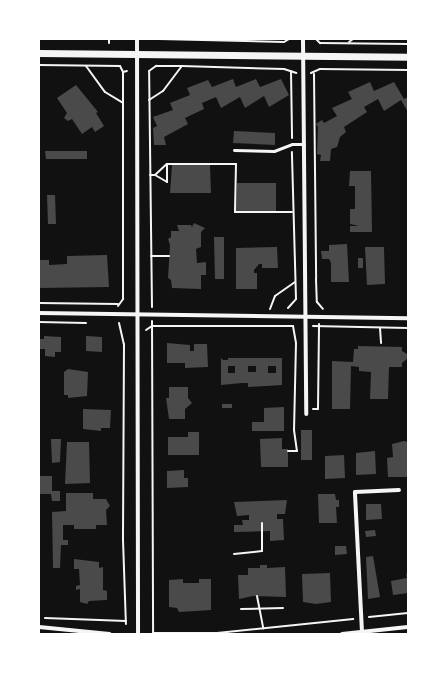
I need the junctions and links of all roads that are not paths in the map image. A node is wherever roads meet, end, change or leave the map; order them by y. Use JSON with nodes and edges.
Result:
{"nodes":[{"id":1,"x":137,"y":39,"type":"edge"},
{"id":2,"x":303,"y":39,"type":"edge"},
{"id":3,"x":39,"y":52,"type":"edge"},
{"id":4,"x":136,"y":53,"type":"junction"},
{"id":5,"x":304,"y":55,"type":"junction"},
{"id":6,"x":408,"y":57,"type":"edge"},
{"id":7,"x":304,"y":144,"type":"junction"},
{"id":8,"x":234,"y":150,"type":"dead end"},
{"id":9,"x":39,"y":313,"type":"edge"},
{"id":10,"x":137,"y":315,"type":"junction"},
{"id":11,"x":305,"y":317,"type":"junction"},
{"id":12,"x":408,"y":318,"type":"edge"},
{"id":13,"x":306,"y":414,"type":"dead end"},
{"id":14,"x":399,"y":490,"type":"dead end"},
{"id":15,"x":39,"y":627,"type":"edge"},
{"id":16,"x":408,"y":627,"type":"edge"},
{"id":17,"x":362,"y":632,"type":"junction"},
{"id":18,"x":110,"y":634,"type":"edge"},
{"id":19,"x":138,"y":634,"type":"edge"},
{"id":20,"x":342,"y":634,"type":"edge"}],
"edges":[{"from":1,"to":4,"type":"street"},
{"from":2,"to":5,"type":"street"},
{"from":3,"to":4,"type":"street"},
{"from":4,"to":5,"type":"street"},
{"from":4,"to":10,"type":"street"},
{"from":5,"to":6,"type":"street"},
{"from":5,"to":7,"type":"street"},
{"from":7,"to":8,"type":"lane"},
{"from":7,"to":11,"type":"street"},
{"from":9,"to":10,"type":"street"},
{"from":10,"to":11,"type":"street"},
{"from":10,"to":19,"type":"street"},
{"from":11,"to":12,"type":"street"},
{"from":11,"to":13,"type":"street"},
{"from":14,"to":17,"type":"street"},
{"from":15,"to":18,"type":"street"},
{"from":16,"to":17,"type":"street"},
{"from":17,"to":20,"type":"street"}]}
